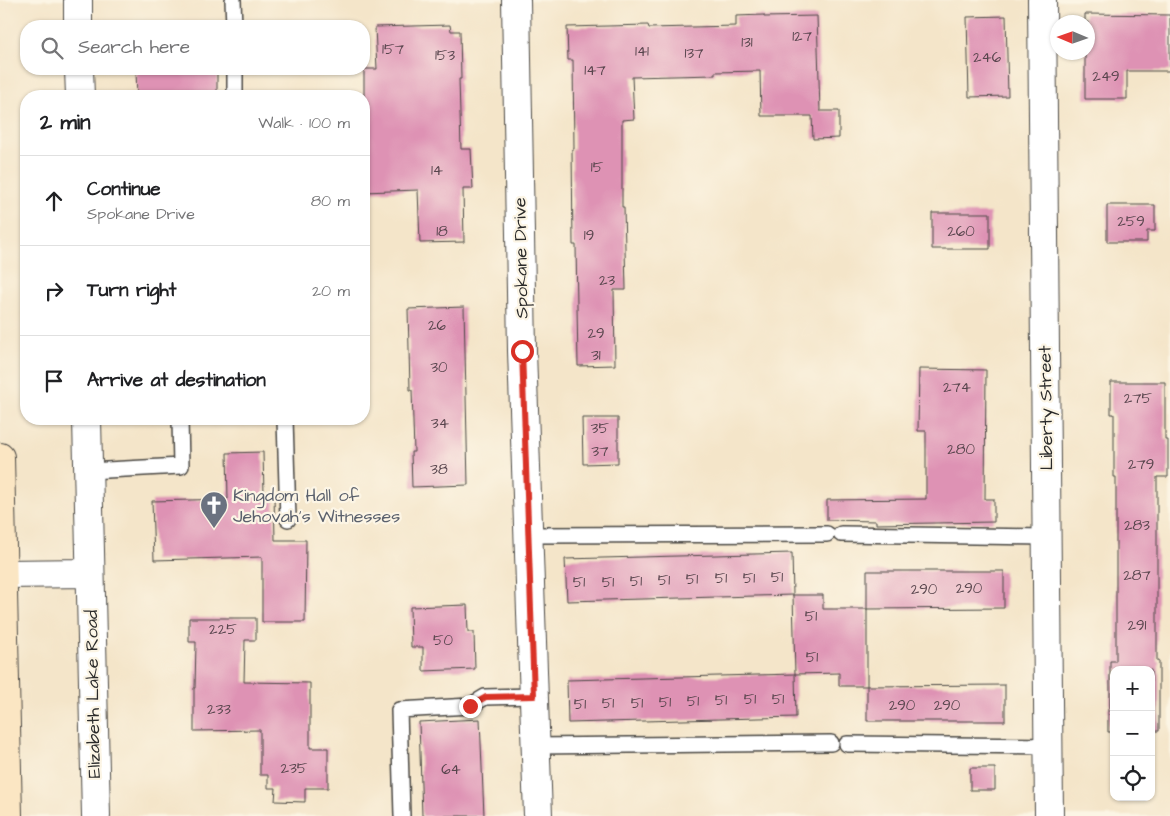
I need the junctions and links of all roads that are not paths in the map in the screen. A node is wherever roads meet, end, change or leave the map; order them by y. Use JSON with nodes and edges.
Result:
{"nodes":[{"id":1,"x":78,"y":0,"type":"edge"},
{"id":2,"x":234,"y":0,"type":"edge"},
{"id":3,"x":516,"y":0,"type":"edge"},
{"id":4,"x":1042,"y":0,"type":"edge"},
{"id":5,"x":78,"y":20,"type":"edge"},
{"id":6,"x":234,"y":20,"type":"edge"},
{"id":7,"x":79,"y":75,"type":"edge"},
{"id":8,"x":235,"y":75,"type":"edge"},
{"id":9,"x":80,"y":90,"type":"edge"},
{"id":10,"x":235,"y":90,"type":"edge"},
{"id":11,"x":87,"y":425,"type":"edge"},
{"id":12,"x":180,"y":425,"type":"edge"},
{"id":13,"x":285,"y":425,"type":"edge"},
{"id":14,"x":0,"y":457,"type":"edge"},
{"id":15,"x":88,"y":471,"type":"junction"},
{"id":16,"x":288,"y":519,"type":"dead end"},
{"id":17,"x":529,"y":535,"type":"junction"},
{"id":18,"x":1048,"y":536,"type":"junction"},
{"id":19,"x":90,"y":573,"type":"junction"},
{"id":20,"x":1,"y":574,"type":"edge"},
{"id":21,"x":534,"y":696,"type":"junction"},
{"id":22,"x":831,"y":743,"type":"dead end"},
{"id":23,"x":847,"y":744,"type":"dead end"},
{"id":24,"x":536,"y":746,"type":"junction"},
{"id":25,"x":1049,"y":746,"type":"junction"},
{"id":26,"x":8,"y":816,"type":"edge"},
{"id":27,"x":96,"y":816,"type":"edge"},
{"id":28,"x":402,"y":816,"type":"edge"},
{"id":29,"x":538,"y":816,"type":"edge"},
{"id":30,"x":1049,"y":816,"type":"edge"}],
"edges":[{"from":1,"to":5,"type":"street"},
{"from":2,"to":6,"type":"lane"},
{"from":3,"to":17,"type":"street","name":"Spokane Drive"},
{"from":4,"to":18,"type":"street","name":"Liberty Street"},
{"from":7,"to":9,"type":"street"},
{"from":8,"to":10,"type":"lane"},
{"from":11,"to":15,"type":"street","name":"Elizabeth Lake Road"},
{"from":12,"to":15,"type":"lane"},
{"from":13,"to":16,"type":"lane"},
{"from":14,"to":20,"type":"main road"},
{"from":15,"to":19,"type":"street","name":"Elizabeth Lake Road"},
{"from":17,"to":18,"type":"lane"},
{"from":17,"to":21,"type":"street","name":"Spokane Drive"},
{"from":18,"to":25,"type":"street","name":"Liberty Street"},
{"from":19,"to":20,"type":"street"},
{"from":19,"to":27,"type":"street","name":"Elizabeth Lake Road"},
{"from":20,"to":26,"type":"main road"},
{"from":21,"to":24,"type":"street","name":"Spokane Drive"},
{"from":21,"to":28,"type":"lane"},
{"from":22,"to":24,"type":"lane"},
{"from":23,"to":25,"type":"lane"},
{"from":24,"to":29,"type":"street","name":"Spokane Drive"},
{"from":25,"to":30,"type":"street","name":"Liberty Street"}]}
